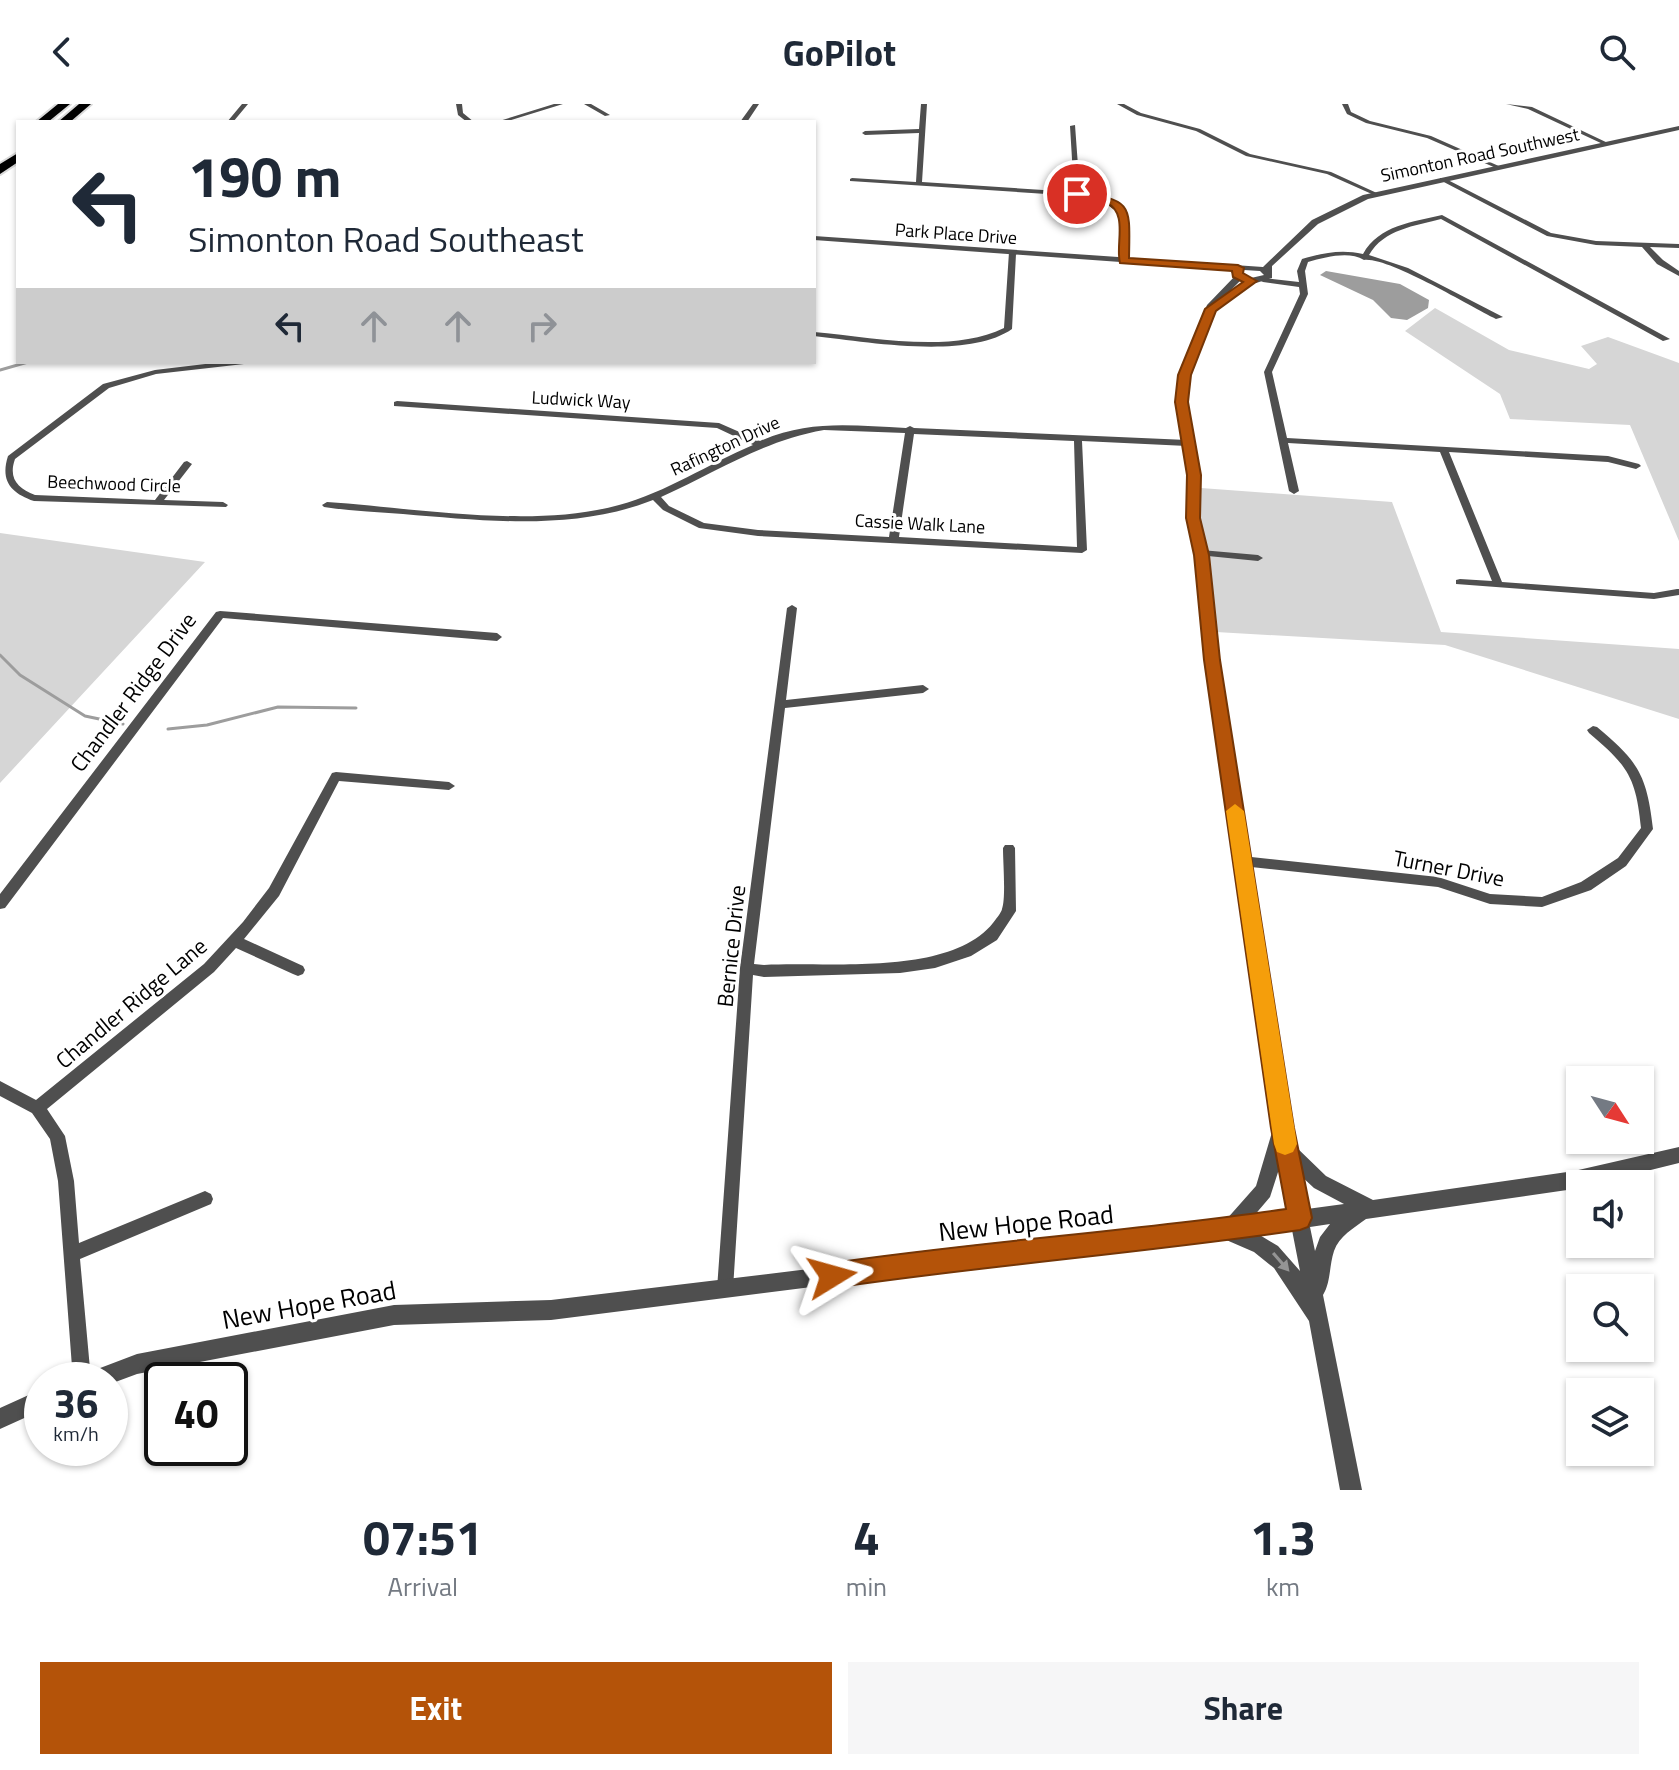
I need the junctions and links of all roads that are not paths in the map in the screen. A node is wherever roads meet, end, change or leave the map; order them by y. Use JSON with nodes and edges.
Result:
{"nodes":[{"id":1,"x":65,"y":104,"type":"edge"},
{"id":2,"x":86,"y":104,"type":"edge"},
{"id":3,"x":245,"y":104,"type":"edge"},
{"id":4,"x":459,"y":104,"type":"edge"},
{"id":5,"x":560,"y":104,"type":"edge"},
{"id":6,"x":587,"y":104,"type":"edge"},
{"id":7,"x":924,"y":104,"type":"edge"},
{"id":8,"x":1120,"y":104,"type":"edge"},
{"id":9,"x":1345,"y":104,"type":"edge"},
{"id":10,"x":1509,"y":104,"type":"edge"},
{"id":11,"x":607,"y":115,"type":"dead end"},
{"id":12,"x":44,"y":120,"type":"edge"},
{"id":13,"x":66,"y":120,"type":"edge"},
{"id":14,"x":232,"y":120,"type":"edge"},
{"id":15,"x":468,"y":120,"type":"edge"},
{"id":16,"x":506,"y":120,"type":"edge"},
{"id":17,"x":1073,"y":126,"type":"dead end"},
{"id":18,"x":1679,"y":128,"type":"edge"},
{"id":19,"x":920,"y":131,"type":"junction"},
{"id":20,"x":865,"y":133,"type":"dead end"},
{"id":21,"x":1607,"y":144,"type":"junction"},
{"id":22,"x":16,"y":158,"type":"edge"},
{"id":23,"x":1498,"y":167,"type":"junction"},
{"id":24,"x":0,"y":170,"type":"edge"},
{"id":25,"x":1442,"y":179,"type":"junction"},
{"id":26,"x":852,"y":180,"type":"dead end"},
{"id":27,"x":919,"y":185,"type":"junction"},
{"id":28,"x":1077,"y":194,"type":"junction"},
{"id":29,"x":1376,"y":194,"type":"junction"},
{"id":30,"x":1298,"y":237,"type":"junction"},
{"id":31,"x":816,"y":238,"type":"edge"},
{"id":32,"x":1644,"y":245,"type":"junction"},
{"id":33,"x":1679,"y":246,"type":"edge"},
{"id":34,"x":1012,"y":254,"type":"junction"},
{"id":35,"x":1364,"y":258,"type":"junction"},
{"id":36,"x":1123,"y":261,"type":"junction"},
{"id":37,"x":1252,"y":266,"type":"junction"},
{"id":38,"x":1238,"y":273,"type":"junction"},
{"id":39,"x":1679,"y":274,"type":"edge"},
{"id":40,"x":1266,"y":275,"type":"junction"},
{"id":41,"x":1252,"y":281,"type":"junction"},
{"id":42,"x":1304,"y":285,"type":"junction"},
{"id":43,"x":1211,"y":309,"type":"junction"},
{"id":44,"x":1499,"y":317,"type":"dead end"},
{"id":45,"x":816,"y":334,"type":"edge"},
{"id":46,"x":1666,"y":339,"type":"dead end"},
{"id":47,"x":209,"y":364,"type":"edge"},
{"id":48,"x":156,"y":367,"type":"edge"},
{"id":49,"x":397,"y":404,"type":"dead end"},
{"id":50,"x":910,"y":429,"type":"junction"},
{"id":51,"x":1078,"y":439,"type":"junction"},
{"id":52,"x":1282,"y":440,"type":"junction"},
{"id":53,"x":1187,"y":443,"type":"junction"},
{"id":54,"x":759,"y":444,"type":"junction"},
{"id":55,"x":1444,"y":450,"type":"junction"},
{"id":56,"x":187,"y":464,"type":"dead end"},
{"id":57,"x":1636,"y":466,"type":"dead end"},
{"id":58,"x":1294,"y":491,"type":"dead end"},
{"id":59,"x":655,"y":496,"type":"junction"},
{"id":60,"x":159,"y":500,"type":"junction"},
{"id":61,"x":223,"y":505,"type":"dead end"},
{"id":62,"x":327,"y":505,"type":"dead end"},
{"id":63,"x":894,"y":538,"type":"junction"},
{"id":64,"x":1201,"y":553,"type":"junction"},
{"id":65,"x":1258,"y":558,"type":"dead end"},
{"id":66,"x":1460,"y":582,"type":"dead end"},
{"id":67,"x":1498,"y":584,"type":"junction"},
{"id":68,"x":1677,"y":592,"type":"edge"},
{"id":69,"x":792,"y":608,"type":"dead end"},
{"id":70,"x":497,"y":637,"type":"dead end"},
{"id":71,"x":923,"y":689,"type":"dead end"},
{"id":72,"x":780,"y":705,"type":"junction"},
{"id":73,"x":1593,"y":730,"type":"dead end"},
{"id":74,"x":449,"y":786,"type":"dead end"},
{"id":75,"x":1009,"y":848,"type":"dead end"},
{"id":76,"x":1242,"y":861,"type":"junction"},
{"id":77,"x":0,"y":904,"type":"edge"},
{"id":78,"x":235,"y":941,"type":"junction"},
{"id":79,"x":747,"y":968,"type":"junction"},
{"id":80,"x":298,"y":970,"type":"dead end"},
{"id":81,"x":0,"y":1088,"type":"edge"},
{"id":82,"x":37,"y":1108,"type":"junction"},
{"id":83,"x":1282,"y":1128,"type":"junction"},
{"id":84,"x":1286,"y":1150,"type":"junction"},
{"id":85,"x":1679,"y":1155,"type":"edge"},
{"id":86,"x":205,"y":1199,"type":"dead end"},
{"id":87,"x":1368,"y":1210,"type":"junction"},
{"id":88,"x":1300,"y":1218,"type":"junction"},
{"id":89,"x":1227,"y":1228,"type":"junction"},
{"id":90,"x":72,"y":1254,"type":"junction"},
{"id":91,"x":725,"y":1289,"type":"junction"},
{"id":92,"x":1316,"y":1300,"type":"junction"},
{"id":93,"x":1319,"y":1320,"type":"junction"},
{"id":94,"x":81,"y":1362,"type":"edge"},
{"id":95,"x":128,"y":1367,"type":"edge"},
{"id":96,"x":24,"y":1408,"type":"edge"},
{"id":97,"x":0,"y":1419,"type":"edge"},
{"id":98,"x":1351,"y":1490,"type":"edge"}],
"edges":[{"from":1,"to":12,"type":"highway"},
{"from":2,"to":13,"type":"highway"},
{"from":3,"to":14,"type":"street"},
{"from":4,"to":15,"type":"street"},
{"from":5,"to":16,"type":"street"},
{"from":6,"to":11,"type":"street"},
{"from":7,"to":19,"type":"street"},
{"from":8,"to":29,"type":"street"},
{"from":9,"to":23,"type":"street"},
{"from":10,"to":21,"type":"street"},
{"from":17,"to":28,"type":"street"},
{"from":18,"to":21,"type":"street","name":"Simonton Road Southwest"},
{"from":19,"to":20,"type":"street"},
{"from":19,"to":27,"type":"street"},
{"from":21,"to":23,"type":"street","name":"Simonton Road Southwest"},
{"from":22,"to":24,"type":"highway"},
{"from":23,"to":25,"type":"street","name":"Simonton Road Southwest"},
{"from":25,"to":29,"type":"street","name":"Simonton Road Southwest"},
{"from":25,"to":32,"type":"street"},
{"from":26,"to":27,"type":"street"},
{"from":27,"to":28,"type":"street"},
{"from":28,"to":36,"type":"street"},
{"from":29,"to":30,"type":"street","name":"Simonton Road Southwest"},
{"from":30,"to":37,"type":"street","name":"Simonton Road Southwest"},
{"from":30,"to":40,"type":"street","name":"Simonton Road Southwest"},
{"from":31,"to":34,"type":"street","name":"Park Place Drive"},
{"from":32,"to":33,"type":"street"},
{"from":32,"to":39,"type":"street"},
{"from":34,"to":36,"type":"street","name":"Park Place Drive"},
{"from":34,"to":45,"type":"street"},
{"from":35,"to":42,"type":"street"},
{"from":35,"to":44,"type":"street"},
{"from":35,"to":46,"type":"street"},
{"from":36,"to":38,"type":"street","name":"Park Place Drive"},
{"from":37,"to":38,"type":"street"},
{"from":37,"to":40,"type":"street"},
{"from":38,"to":41,"type":"street"},
{"from":38,"to":43,"type":"street"},
{"from":40,"to":41,"type":"street"},
{"from":40,"to":42,"type":"street"},
{"from":41,"to":43,"type":"street"},
{"from":42,"to":52,"type":"street"},
{"from":43,"to":53,"type":"street"},
{"from":47,"to":48,"type":"street","name":"Beechwood Circle"},
{"from":48,"to":60,"type":"street","name":"Beechwood Circle"},
{"from":49,"to":54,"type":"street","name":"Ludwick Way"},
{"from":50,"to":51,"type":"street","name":"Rafington Drive"},
{"from":50,"to":54,"type":"street","name":"Rafington Drive"},
{"from":50,"to":63,"type":"street"},
{"from":51,"to":53,"type":"street","name":"Rafington Drive"},
{"from":51,"to":63,"type":"street","name":"Cassie Walk Lane"},
{"from":52,"to":55,"type":"street"},
{"from":52,"to":58,"type":"street"},
{"from":53,"to":64,"type":"street"},
{"from":54,"to":59,"type":"street","name":"Rafington Drive"},
{"from":55,"to":57,"type":"street"},
{"from":55,"to":67,"type":"street"},
{"from":56,"to":60,"type":"street"},
{"from":59,"to":62,"type":"street","name":"Rafington Drive"},
{"from":59,"to":63,"type":"street","name":"Cassie Walk Lane"},
{"from":60,"to":61,"type":"street","name":"Beechwood Circle"},
{"from":64,"to":65,"type":"street"},
{"from":64,"to":76,"type":"street"},
{"from":66,"to":67,"type":"street"},
{"from":67,"to":68,"type":"street"},
{"from":69,"to":72,"type":"street","name":"Bernice Drive"},
{"from":70,"to":77,"type":"street","name":"Chandler Ridge Drive"},
{"from":71,"to":72,"type":"street"},
{"from":72,"to":79,"type":"street","name":"Bernice Drive"},
{"from":73,"to":76,"type":"street","name":"Turner Drive"},
{"from":74,"to":78,"type":"street","name":"Chandler Ridge Lane"},
{"from":75,"to":79,"type":"street"},
{"from":76,"to":83,"type":"street"},
{"from":78,"to":80,"type":"street"},
{"from":78,"to":82,"type":"street","name":"Chandler Ridge Lane"},
{"from":79,"to":91,"type":"street","name":"Bernice Drive"},
{"from":81,"to":82,"type":"street"},
{"from":82,"to":90,"type":"street"},
{"from":83,"to":84,"type":"street"},
{"from":83,"to":89,"type":"street"},
{"from":84,"to":87,"type":"street"},
{"from":84,"to":88,"type":"street"},
{"from":85,"to":87,"type":"street","name":"New Hope Road"},
{"from":86,"to":90,"type":"street"},
{"from":87,"to":88,"type":"street","name":"New Hope Road"},
{"from":87,"to":92,"type":"street"},
{"from":88,"to":89,"type":"street","name":"New Hope Road"},
{"from":88,"to":92,"type":"street"},
{"from":89,"to":91,"type":"street","name":"New Hope Road"},
{"from":89,"to":93,"type":"street","one_way":true},
{"from":90,"to":94,"type":"street"},
{"from":91,"to":95,"type":"street","name":"New Hope Road"},
{"from":92,"to":93,"type":"street"},
{"from":93,"to":98,"type":"street"},
{"from":96,"to":97,"type":"street"}]}
